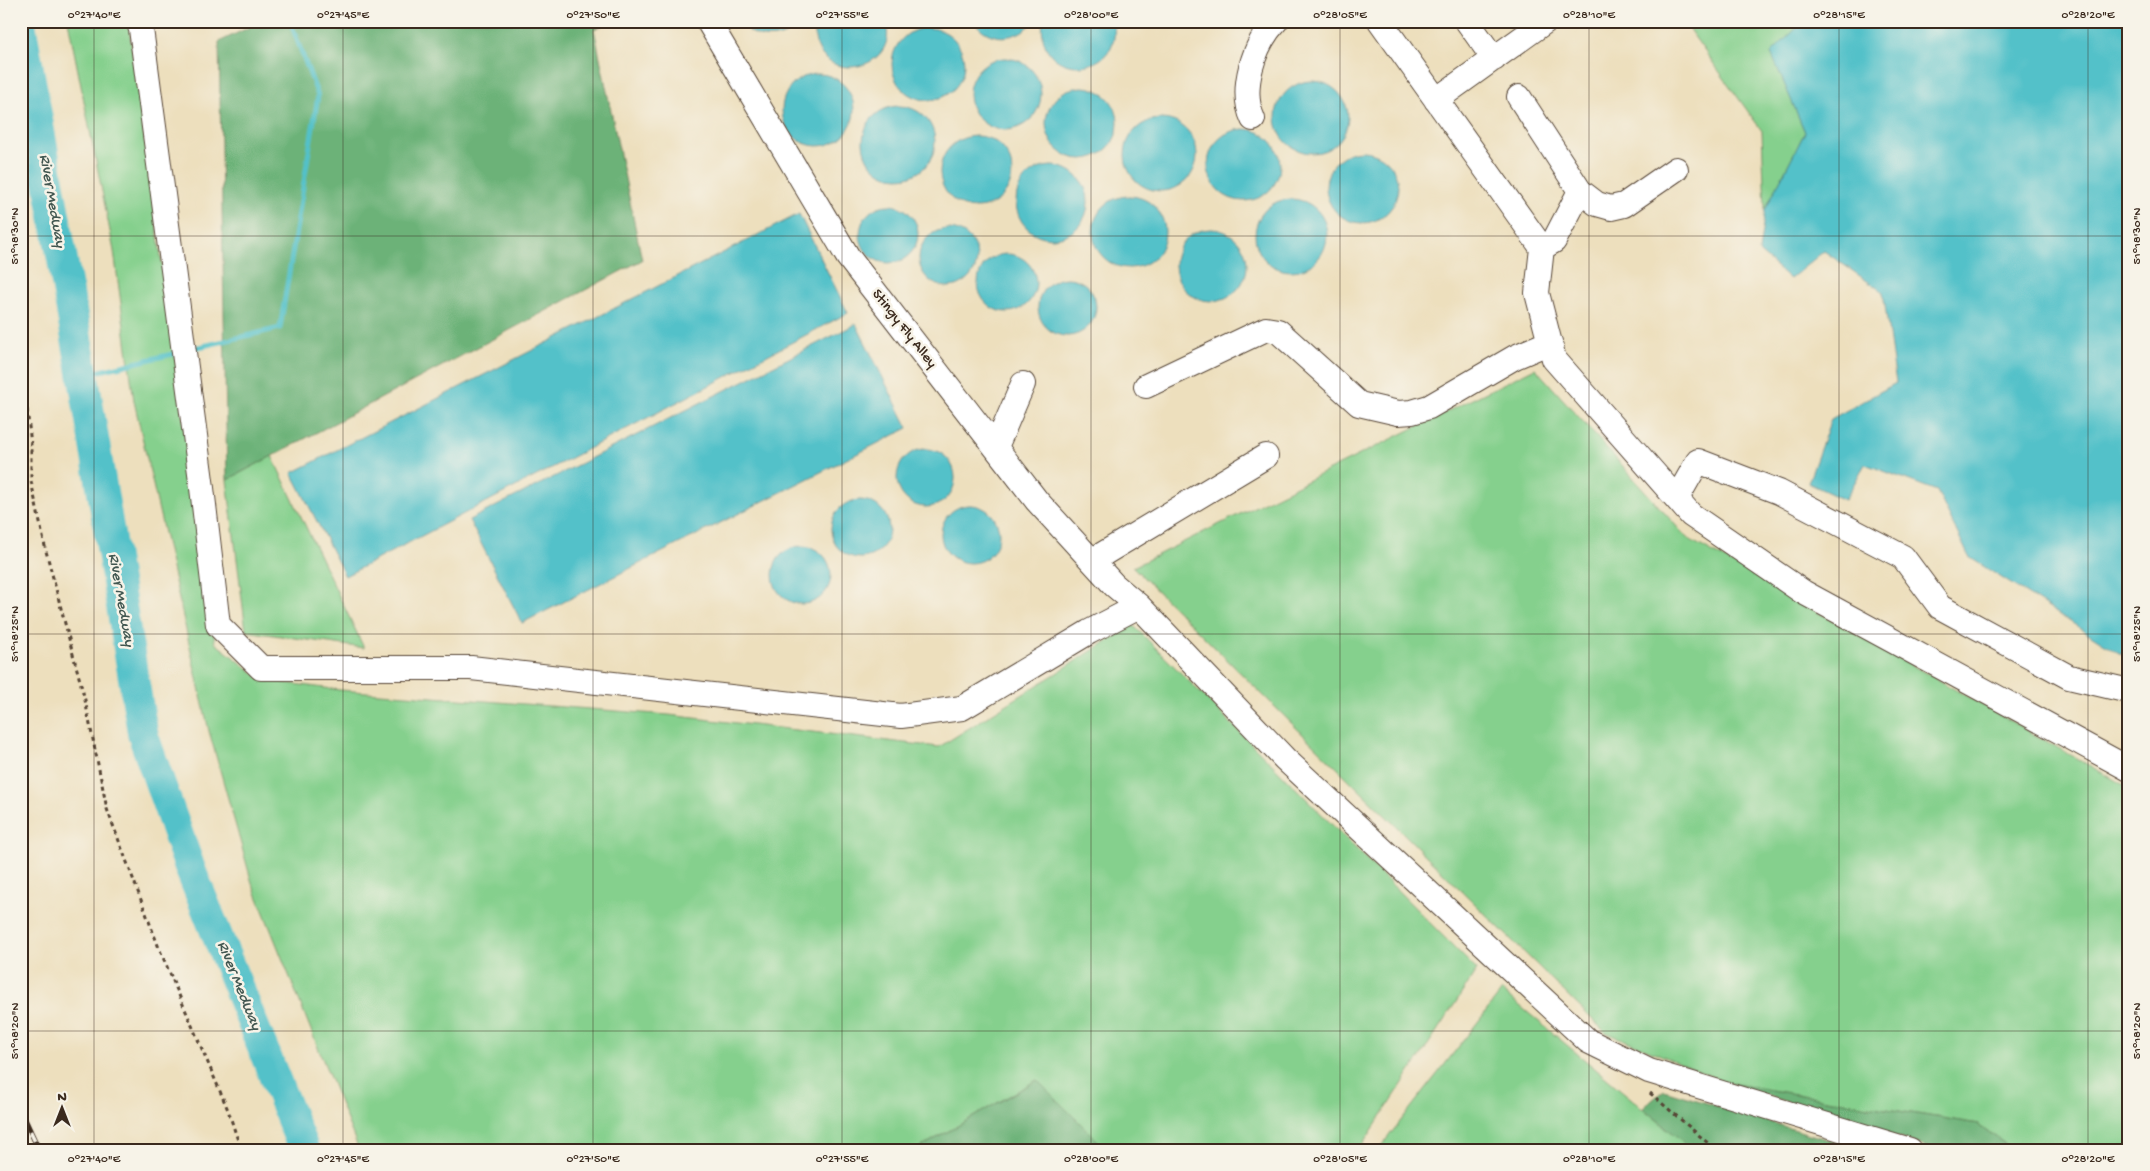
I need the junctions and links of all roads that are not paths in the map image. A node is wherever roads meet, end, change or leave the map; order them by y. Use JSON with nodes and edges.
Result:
{"nodes":[{"id":1,"x":138,"y":21,"type":"edge"},
{"id":2,"x":708,"y":21,"type":"edge"},
{"id":3,"x":1276,"y":21,"type":"edge"},
{"id":4,"x":1380,"y":21,"type":"edge"},
{"id":5,"x":1467,"y":21,"type":"edge"},
{"id":6,"x":1546,"y":21,"type":"edge"},
{"id":7,"x":1494,"y":59,"type":"junction"},
{"id":8,"x":1519,"y":97,"type":"dead end"},
{"id":9,"x":1436,"y":100,"type":"junction"},
{"id":10,"x":1253,"y":119,"type":"dead end"},
{"id":11,"x":1676,"y":169,"type":"dead end"},
{"id":12,"x":1580,"y":191,"type":"junction"},
{"id":13,"x":1542,"y":248,"type":"junction"},
{"id":14,"x":1550,"y":342,"type":"junction"},
{"id":15,"x":1023,"y":384,"type":"dead end"},
{"id":16,"x":1146,"y":386,"type":"dead end"},
{"id":17,"x":996,"y":447,"type":"junction"},
{"id":18,"x":1266,"y":456,"type":"dead end"},
{"id":19,"x":1676,"y":498,"type":"junction"},
{"id":20,"x":1092,"y":560,"type":"junction"},
{"id":21,"x":1139,"y":606,"type":"junction"},
{"id":22,"x":2129,"y":691,"type":"edge"},
{"id":23,"x":2129,"y":769,"type":"edge"},
{"id":24,"x":1910,"y":1150,"type":"edge"}],
"edges":[{"from":1,"to":21,"type":"lane"},
{"from":2,"to":17,"type":"lane","name":"Stingy Fly Alley"},
{"from":3,"to":10,"type":"lane"},
{"from":4,"to":9,"type":"lane"},
{"from":5,"to":7,"type":"lane"},
{"from":6,"to":7,"type":"lane"},
{"from":7,"to":9,"type":"lane"},
{"from":8,"to":12,"type":"lane"},
{"from":9,"to":13,"type":"lane"},
{"from":11,"to":12,"type":"lane"},
{"from":12,"to":13,"type":"lane"},
{"from":13,"to":14,"type":"lane"},
{"from":14,"to":16,"type":"lane"},
{"from":14,"to":19,"type":"lane"},
{"from":15,"to":17,"type":"lane"},
{"from":17,"to":20,"type":"lane","name":"Stingy Fly Alley"},
{"from":18,"to":20,"type":"lane"},
{"from":19,"to":22,"type":"lane"},
{"from":19,"to":23,"type":"lane"},
{"from":20,"to":21,"type":"lane","name":"Stingy Fly Alley"},
{"from":21,"to":24,"type":"lane","name":"Stingy Fly Alley"}]}
